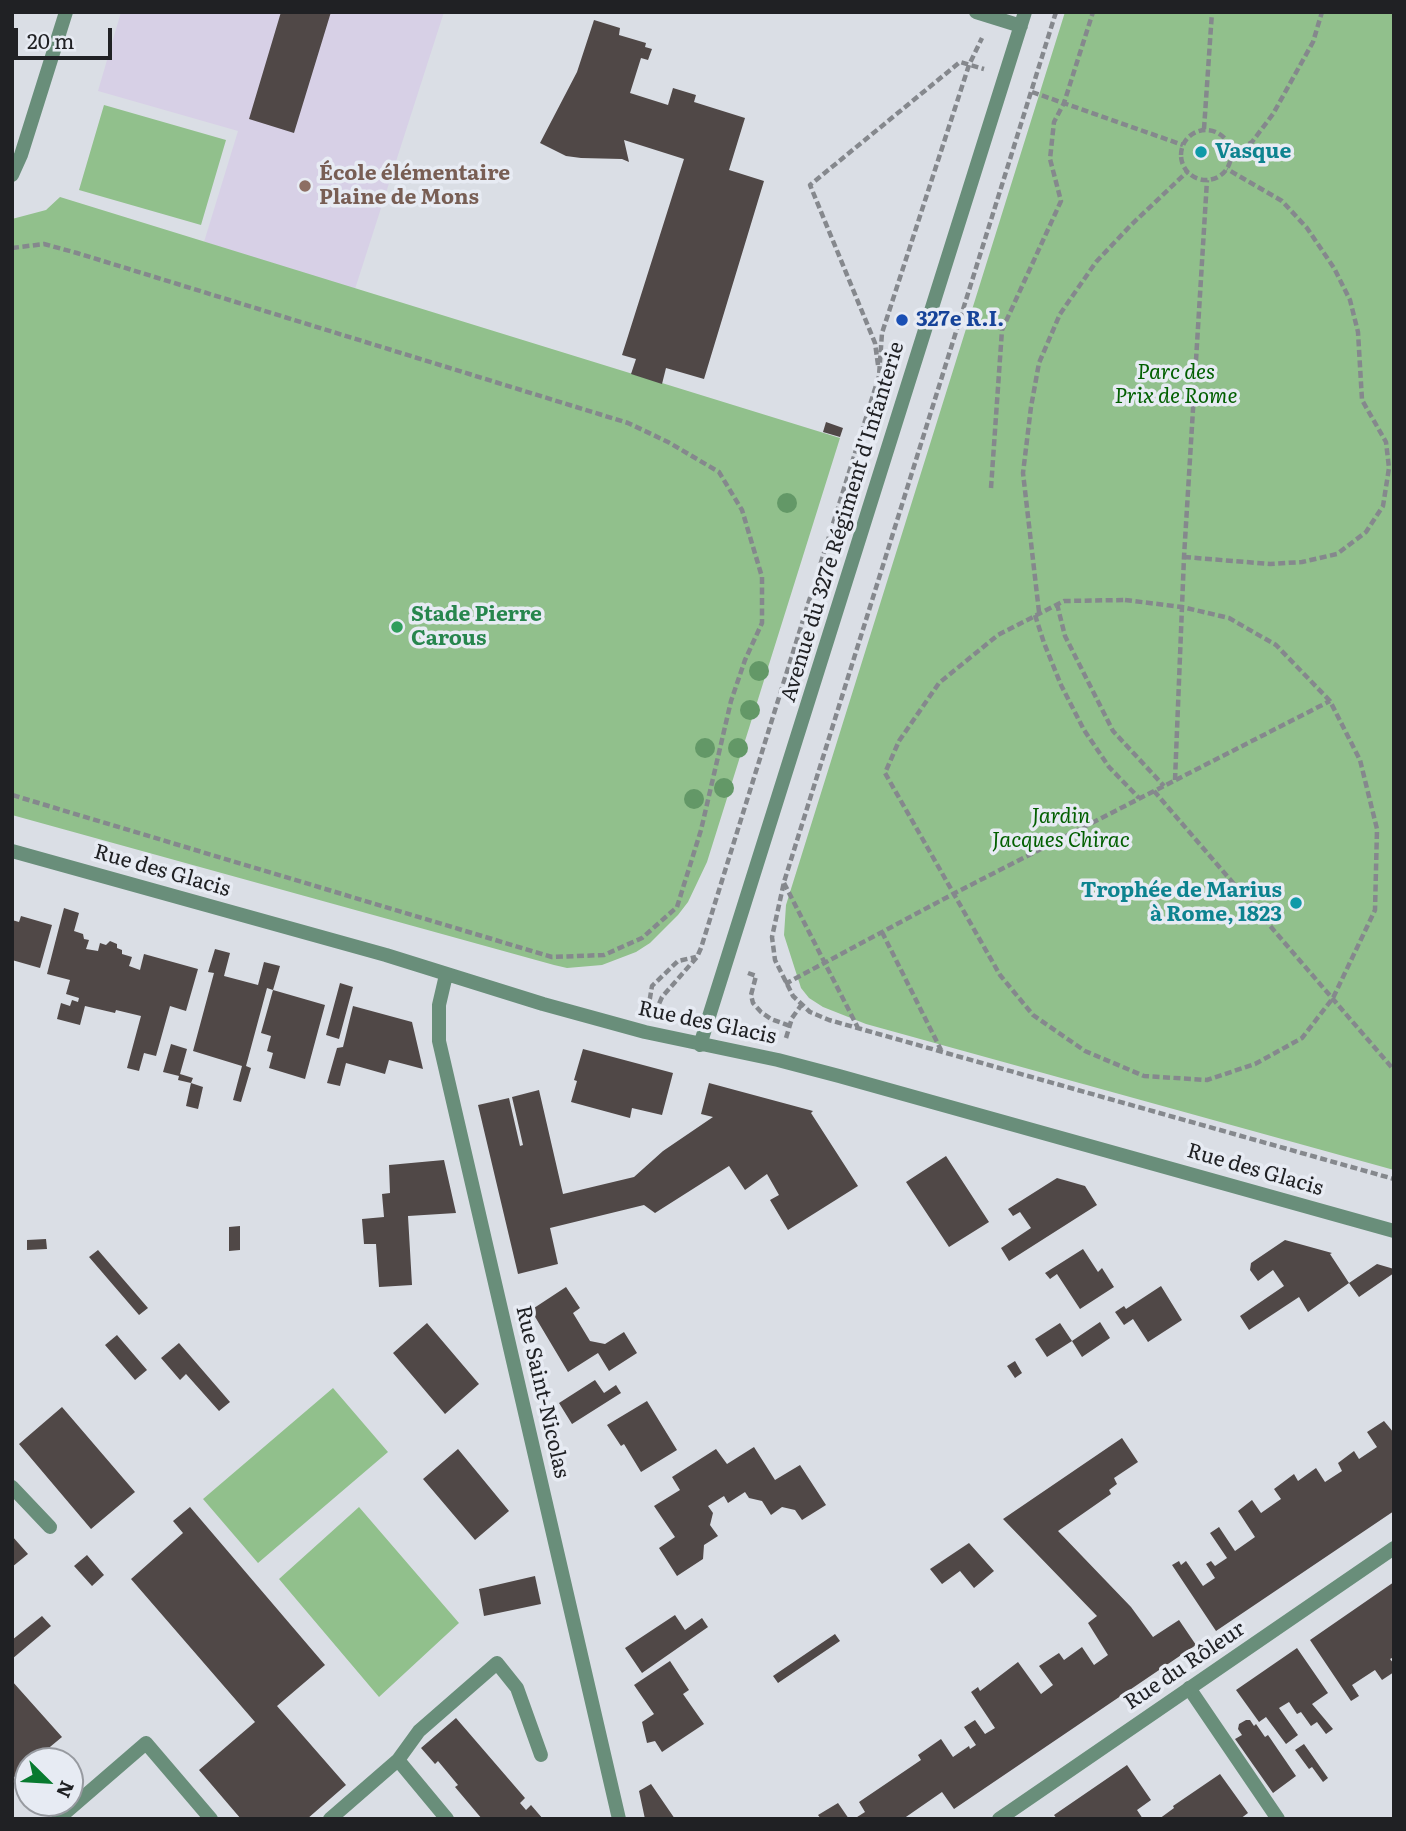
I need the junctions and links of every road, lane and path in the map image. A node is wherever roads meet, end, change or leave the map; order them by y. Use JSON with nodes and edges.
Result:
{"nodes":[{"id":1,"x":66,"y":12,"type":"edge"},
{"id":2,"x":976,"y":12,"type":"edge"},
{"id":3,"x":1056,"y":12,"type":"edge"},
{"id":4,"x":1093,"y":12,"type":"edge"},
{"id":5,"x":1212,"y":12,"type":"edge"},
{"id":6,"x":1322,"y":12,"type":"edge"},
{"id":7,"x":993,"y":18,"type":"junction"},
{"id":8,"x":1023,"y":19,"type":"edge"},
{"id":9,"x":969,"y":65,"type":"junction"},
{"id":10,"x":1005,"y":76,"type":"junction"},
{"id":11,"x":1032,"y":92,"type":"junction"},
{"id":12,"x":1064,"y":103,"type":"junction"},
{"id":13,"x":1204,"y":129,"type":"junction"},
{"id":14,"x":1183,"y":145,"type":"junction"},
{"id":15,"x":1231,"y":155,"type":"junction"},
{"id":16,"x":1227,"y":169,"type":"junction"},
{"id":17,"x":1188,"y":171,"type":"junction"},
{"id":18,"x":12,"y":175,"type":"edge"},
{"id":19,"x":1208,"y":180,"type":"junction"},
{"id":20,"x":12,"y":248,"type":"edge"},
{"id":21,"x":879,"y":376,"type":"junction"},
{"id":22,"x":1391,"y":468,"type":"edge"},
{"id":23,"x":990,"y":488,"type":"dead end"},
{"id":24,"x":1184,"y":557,"type":"junction"},
{"id":25,"x":1057,"y":604,"type":"junction"},
{"id":26,"x":1182,"y":607,"type":"junction"},
{"id":27,"x":1037,"y":613,"type":"junction"},
{"id":28,"x":1330,"y":701,"type":"junction"},
{"id":29,"x":1174,"y":780,"type":"junction"},
{"id":30,"x":1164,"y":786,"type":"junction"},
{"id":31,"x":1154,"y":791,"type":"junction"},
{"id":32,"x":12,"y":795,"type":"edge"},
{"id":33,"x":1139,"y":798,"type":"junction"},
{"id":34,"x":12,"y":851,"type":"edge"},
{"id":35,"x":784,"y":882,"type":"junction"},
{"id":36,"x":953,"y":894,"type":"junction"},
{"id":37,"x":882,"y":932,"type":"junction"},
{"id":38,"x":697,"y":957,"type":"junction"},
{"id":39,"x":825,"y":963,"type":"junction"},
{"id":40,"x":726,"y":965,"type":"junction"},
{"id":41,"x":446,"y":975,"type":"junction"},
{"id":42,"x":785,"y":984,"type":"junction"},
{"id":43,"x":1334,"y":998,"type":"junction"},
{"id":44,"x":802,"y":1004,"type":"junction"},
{"id":45,"x":858,"y":1029,"type":"junction"},
{"id":46,"x":645,"y":1032,"type":"junction"},
{"id":47,"x":700,"y":1045,"type":"junction"},
{"id":48,"x":941,"y":1052,"type":"junction"},
{"id":49,"x":1394,"y":1070,"type":"edge"},
{"id":50,"x":1394,"y":1180,"type":"edge"},
{"id":51,"x":1394,"y":1231,"type":"edge"},
{"id":52,"x":12,"y":1487,"type":"edge"},
{"id":53,"x":50,"y":1527,"type":"dead end"},
{"id":54,"x":1394,"y":1548,"type":"edge"},
{"id":55,"x":1189,"y":1688,"type":"junction"},
{"id":56,"x":541,"y":1755,"type":"dead end"},
{"id":57,"x":398,"y":1760,"type":"junction"},
{"id":58,"x":58,"y":1819,"type":"edge"},
{"id":59,"x":211,"y":1819,"type":"edge"},
{"id":60,"x":330,"y":1819,"type":"edge"},
{"id":61,"x":447,"y":1819,"type":"edge"},
{"id":62,"x":619,"y":1819,"type":"edge"},
{"id":63,"x":999,"y":1819,"type":"edge"},
{"id":64,"x":1278,"y":1819,"type":"edge"}],
"edges":[{"from":1,"to":18,"type":"street"},
{"from":2,"to":7,"type":"street"},
{"from":3,"to":11,"type":"path"},
{"from":4,"to":12,"type":"path"},
{"from":5,"to":13,"type":"path"},
{"from":6,"to":15,"type":"path"},
{"from":7,"to":8,"type":"street"},
{"from":7,"to":9,"type":"path"},
{"from":8,"to":10,"type":"street","name":"Avenue du 327e Régiment d'Infanterie"},
{"from":9,"to":10,"type":"path"},
{"from":9,"to":21,"type":"path"},
{"from":9,"to":21,"type":"path"},
{"from":10,"to":40,"type":"street","name":"Avenue du 327e Régiment d'Infanterie"},
{"from":11,"to":12,"type":"path"},
{"from":11,"to":35,"type":"path"},
{"from":12,"to":14,"type":"path"},
{"from":12,"to":23,"type":"path"},
{"from":13,"to":14,"type":"path"},
{"from":13,"to":15,"type":"path"},
{"from":14,"to":17,"type":"path"},
{"from":15,"to":16,"type":"path"},
{"from":16,"to":19,"type":"path"},
{"from":16,"to":22,"type":"path"},
{"from":17,"to":19,"type":"path"},
{"from":17,"to":27,"type":"path"},
{"from":19,"to":24,"type":"path"},
{"from":20,"to":32,"type":"path"},
{"from":21,"to":38,"type":"path"},
{"from":22,"to":24,"type":"path"},
{"from":24,"to":26,"type":"path"},
{"from":25,"to":26,"type":"path"},
{"from":25,"to":27,"type":"path"},
{"from":25,"to":30,"type":"path"},
{"from":26,"to":28,"type":"path"},
{"from":26,"to":29,"type":"path"},
{"from":27,"to":33,"type":"path"},
{"from":27,"to":36,"type":"path"},
{"from":28,"to":29,"type":"path"},
{"from":28,"to":43,"type":"path"},
{"from":29,"to":30,"type":"path"},
{"from":30,"to":31,"type":"path"},
{"from":31,"to":33,"type":"path"},
{"from":31,"to":43,"type":"path"},
{"from":33,"to":36,"type":"path"},
{"from":34,"to":41,"type":"street","name":"Rue des Glacis"},
{"from":35,"to":39,"type":"path"},
{"from":35,"to":42,"type":"path"},
{"from":36,"to":37,"type":"path"},
{"from":36,"to":43,"type":"path"},
{"from":37,"to":39,"type":"path"},
{"from":37,"to":48,"type":"path"},
{"from":38,"to":40,"type":"path"},
{"from":38,"to":46,"type":"path"},
{"from":38,"to":46,"type":"path"},
{"from":39,"to":42,"type":"path"},
{"from":39,"to":45,"type":"path"},
{"from":40,"to":44,"type":"path"},
{"from":40,"to":47,"type":"street","name":"Avenue du 327e Régiment d'Infanterie"},
{"from":41,"to":46,"type":"street","name":"Rue des Glacis"},
{"from":41,"to":62,"type":"street","name":"Rue Saint-Nicolas"},
{"from":42,"to":44,"type":"path"},
{"from":43,"to":49,"type":"path"},
{"from":44,"to":45,"type":"path"},
{"from":45,"to":48,"type":"path"},
{"from":46,"to":47,"type":"street","name":"Rue des Glacis"},
{"from":47,"to":51,"type":"street","name":"Rue des Glacis"},
{"from":48,"to":50,"type":"path"},
{"from":52,"to":53,"type":"street"},
{"from":54,"to":55,"type":"street","name":"Rue du Rôleur"},
{"from":55,"to":63,"type":"street","name":"Rue du Rôleur"},
{"from":55,"to":64,"type":"street"},
{"from":56,"to":57,"type":"street"},
{"from":57,"to":60,"type":"street"},
{"from":57,"to":61,"type":"street"},
{"from":58,"to":59,"type":"street"}]}
